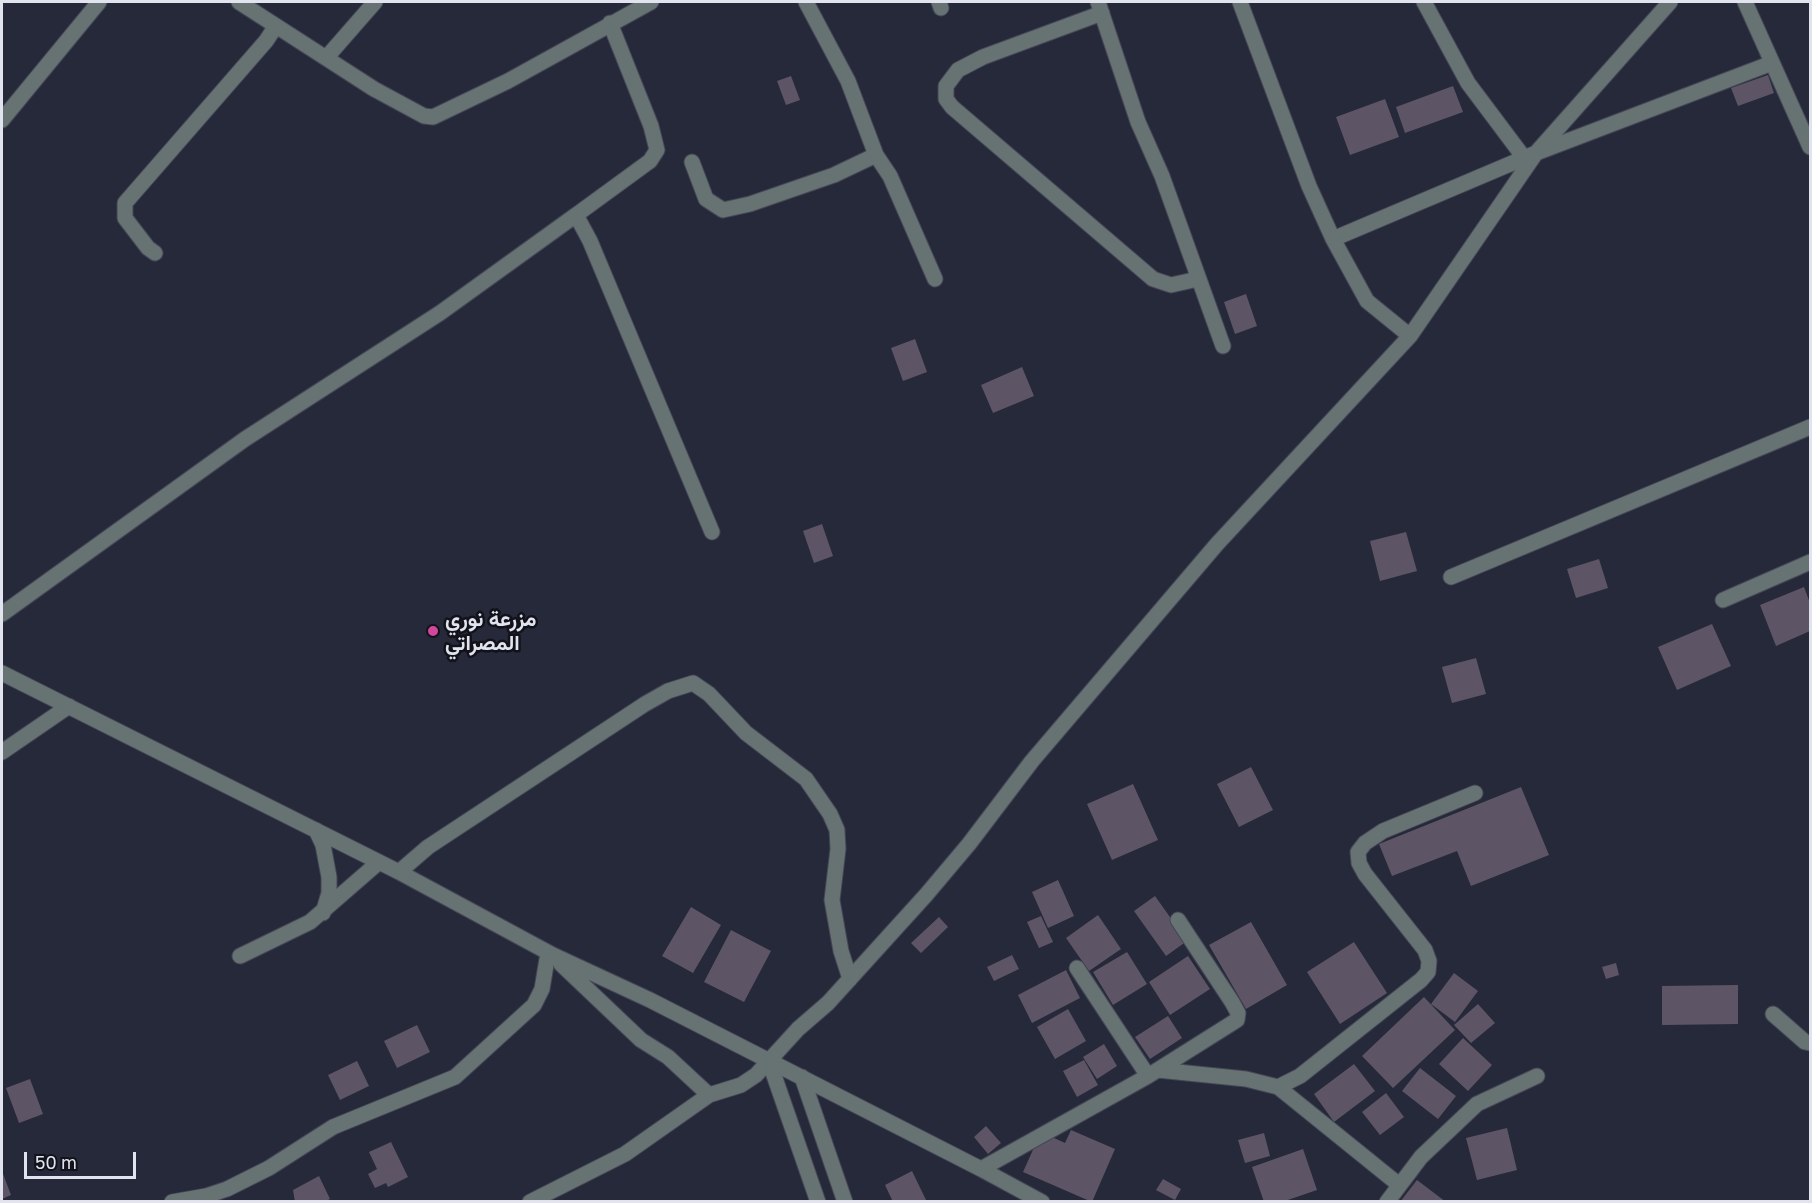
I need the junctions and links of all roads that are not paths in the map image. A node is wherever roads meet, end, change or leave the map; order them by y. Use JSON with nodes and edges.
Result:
{"nodes":[{"id":1,"x":99,"y":2,"type":"edge"},
{"id":2,"x":239,"y":2,"type":"edge"},
{"id":3,"x":375,"y":2,"type":"edge"},
{"id":4,"x":651,"y":2,"type":"edge"},
{"id":5,"x":806,"y":2,"type":"edge"},
{"id":6,"x":1240,"y":2,"type":"edge"},
{"id":7,"x":1424,"y":2,"type":"edge"},
{"id":8,"x":1670,"y":2,"type":"edge"},
{"id":9,"x":1745,"y":2,"type":"edge"},
{"id":10,"x":1100,"y":7,"type":"edge"},
{"id":11,"x":610,"y":23,"type":"junction"},
{"id":12,"x":276,"y":26,"type":"junction"},
{"id":13,"x":326,"y":58,"type":"junction"},
{"id":14,"x":1772,"y":63,"type":"junction"},
{"id":15,"x":2,"y":120,"type":"edge"},
{"id":16,"x":1810,"y":147,"type":"edge"},
{"id":17,"x":876,"y":155,"type":"junction"},
{"id":18,"x":1531,"y":156,"type":"junction"},
{"id":19,"x":692,"y":162,"type":"dead end"},
{"id":20,"x":576,"y":215,"type":"junction"},
{"id":21,"x":1333,"y":239,"type":"junction"},
{"id":22,"x":155,"y":253,"type":"dead end"},
{"id":23,"x":935,"y":279,"type":"dead end"},
{"id":24,"x":1198,"y":279,"type":"junction"},
{"id":25,"x":1410,"y":336,"type":"junction"},
{"id":26,"x":1223,"y":346,"type":"dead end"},
{"id":27,"x":1810,"y":427,"type":"edge"},
{"id":28,"x":712,"y":532,"type":"dead end"},
{"id":29,"x":1810,"y":562,"type":"edge"},
{"id":30,"x":1450,"y":577,"type":"dead end"},
{"id":31,"x":1723,"y":600,"type":"dead end"},
{"id":32,"x":2,"y":614,"type":"edge"},
{"id":33,"x":2,"y":673,"type":"edge"},
{"id":34,"x":69,"y":706,"type":"junction"},
{"id":35,"x":2,"y":752,"type":"edge"},
{"id":36,"x":1475,"y":793,"type":"dead end"},
{"id":37,"x":316,"y":830,"type":"junction"},
{"id":38,"x":379,"y":862,"type":"junction"},
{"id":39,"x":399,"y":872,"type":"junction"},
{"id":40,"x":323,"y":913,"type":"junction"},
{"id":41,"x":1178,"y":920,"type":"dead end"},
{"id":42,"x":550,"y":954,"type":"junction"},
{"id":43,"x":240,"y":956,"type":"dead end"},
{"id":44,"x":1077,"y":968,"type":"dead end"},
{"id":45,"x":850,"y":979,"type":"junction"},
{"id":46,"x":1773,"y":1014,"type":"dead end"},
{"id":47,"x":1810,"y":1043,"type":"edge"},
{"id":48,"x":769,"y":1061,"type":"junction"},
{"id":49,"x":1153,"y":1072,"type":"junction"},
{"id":50,"x":1537,"y":1076,"type":"dead end"},
{"id":51,"x":802,"y":1077,"type":"junction"},
{"id":52,"x":1278,"y":1087,"type":"junction"},
{"id":53,"x":709,"y":1095,"type":"junction"},
{"id":54,"x":981,"y":1169,"type":"junction"},
{"id":55,"x":1398,"y":1184,"type":"junction"},
{"id":56,"x":199,"y":1199,"type":"edge"},
{"id":57,"x":172,"y":1202,"type":"edge"},
{"id":58,"x":530,"y":1202,"type":"edge"},
{"id":59,"x":818,"y":1202,"type":"edge"},
{"id":60,"x":845,"y":1202,"type":"edge"},
{"id":61,"x":1042,"y":1202,"type":"edge"},
{"id":62,"x":1387,"y":1202,"type":"edge"}],
"edges":[{"from":1,"to":15,"type":"street"},
{"from":2,"to":12,"type":"street"},
{"from":3,"to":13,"type":"street"},
{"from":4,"to":11,"type":"street"},
{"from":5,"to":17,"type":"street"},
{"from":6,"to":21,"type":"street"},
{"from":7,"to":18,"type":"street"},
{"from":8,"to":18,"type":"street"},
{"from":9,"to":14,"type":"street"},
{"from":10,"to":24,"type":"street"},
{"from":10,"to":24,"type":"street"},
{"from":11,"to":13,"type":"street"},
{"from":11,"to":20,"type":"street"},
{"from":12,"to":13,"type":"street"},
{"from":12,"to":22,"type":"street"},
{"from":14,"to":16,"type":"street"},
{"from":14,"to":18,"type":"street"},
{"from":17,"to":19,"type":"street"},
{"from":17,"to":23,"type":"street"},
{"from":18,"to":21,"type":"street"},
{"from":18,"to":25,"type":"street"},
{"from":20,"to":28,"type":"street"},
{"from":20,"to":32,"type":"street"},
{"from":21,"to":25,"type":"street"},
{"from":24,"to":26,"type":"street"},
{"from":25,"to":45,"type":"street"},
{"from":27,"to":30,"type":"street"},
{"from":29,"to":31,"type":"street"},
{"from":33,"to":34,"type":"street"},
{"from":34,"to":35,"type":"street"},
{"from":34,"to":37,"type":"street"},
{"from":36,"to":52,"type":"street"},
{"from":37,"to":38,"type":"street"},
{"from":37,"to":40,"type":"street"},
{"from":38,"to":39,"type":"street"},
{"from":38,"to":40,"type":"street"},
{"from":39,"to":42,"type":"street"},
{"from":39,"to":45,"type":"street"},
{"from":40,"to":43,"type":"street"},
{"from":41,"to":49,"type":"street"},
{"from":42,"to":48,"type":"street"},
{"from":42,"to":53,"type":"street"},
{"from":42,"to":56,"type":"street"},
{"from":44,"to":49,"type":"street"},
{"from":45,"to":48,"type":"street"},
{"from":46,"to":47,"type":"street"},
{"from":48,"to":51,"type":"street"},
{"from":48,"to":53,"type":"street"},
{"from":48,"to":59,"type":"street"},
{"from":49,"to":52,"type":"street"},
{"from":49,"to":54,"type":"street"},
{"from":50,"to":55,"type":"street"},
{"from":51,"to":54,"type":"street"},
{"from":51,"to":60,"type":"street"},
{"from":52,"to":55,"type":"street"},
{"from":53,"to":58,"type":"street"},
{"from":54,"to":61,"type":"street"},
{"from":55,"to":62,"type":"street"},
{"from":56,"to":57,"type":"street"}]}
